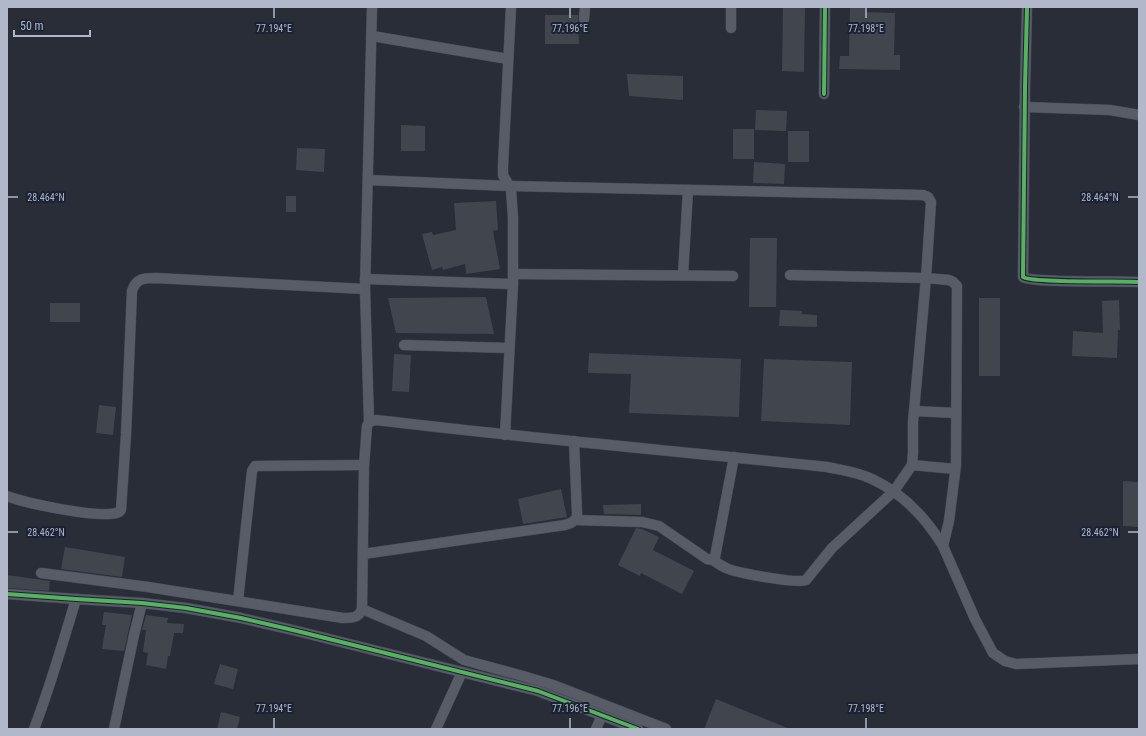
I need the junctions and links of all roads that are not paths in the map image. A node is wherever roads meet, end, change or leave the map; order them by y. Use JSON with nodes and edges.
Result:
{"nodes":[{"id":1,"x":372,"y":7,"type":"edge"},
{"id":2,"x":512,"y":7,"type":"edge"},
{"id":3,"x":584,"y":7,"type":"edge"},
{"id":4,"x":731,"y":7,"type":"edge"},
{"id":5,"x":825,"y":7,"type":"edge"},
{"id":6,"x":1027,"y":7,"type":"edge"},
{"id":7,"x":584,"y":19,"type":"dead end"},
{"id":8,"x":731,"y":28,"type":"dead end"},
{"id":9,"x":372,"y":36,"type":"junction"},
{"id":10,"x":508,"y":59,"type":"junction"},
{"id":11,"x":824,"y":94,"type":"dead end"},
{"id":12,"x":1024,"y":106,"type":"junction"},
{"id":13,"x":1139,"y":115,"type":"edge"},
{"id":14,"x":368,"y":180,"type":"junction"},
{"id":15,"x":510,"y":186,"type":"junction"},
{"id":16,"x":688,"y":190,"type":"junction"},
{"id":17,"x":683,"y":275,"type":"junction"},
{"id":18,"x":790,"y":275,"type":"dead end"},
{"id":19,"x":733,"y":276,"type":"dead end"},
{"id":20,"x":365,"y":278,"type":"junction"},
{"id":21,"x":926,"y":278,"type":"junction"},
{"id":22,"x":513,"y":279,"type":"junction"},
{"id":23,"x":1139,"y":282,"type":"edge"},
{"id":24,"x":365,"y":289,"type":"junction"},
{"id":25,"x":404,"y":345,"type":"dead end"},
{"id":26,"x":510,"y":348,"type":"junction"},
{"id":27,"x":914,"y":411,"type":"junction"},
{"id":28,"x":956,"y":413,"type":"junction"},
{"id":29,"x":369,"y":422,"type":"junction"},
{"id":30,"x":505,"y":435,"type":"junction"},
{"id":31,"x":574,"y":441,"type":"junction"},
{"id":32,"x":734,"y":457,"type":"junction"},
{"id":33,"x":364,"y":465,"type":"junction"},
{"id":34,"x":912,"y":465,"type":"junction"},
{"id":35,"x":955,"y":469,"type":"junction"},
{"id":36,"x":894,"y":491,"type":"junction"},
{"id":37,"x":7,"y":496,"type":"edge"},
{"id":38,"x":575,"y":520,"type":"junction"},
{"id":39,"x":944,"y":546,"type":"junction"},
{"id":40,"x":363,"y":554,"type":"junction"},
{"id":41,"x":713,"y":560,"type":"junction"},
{"id":42,"x":41,"y":573,"type":"dead end"},
{"id":43,"x":7,"y":594,"type":"edge"},
{"id":44,"x":76,"y":600,"type":"junction"},
{"id":45,"x":238,"y":601,"type":"junction"},
{"id":46,"x":142,"y":603,"type":"junction"},
{"id":47,"x":362,"y":609,"type":"junction"},
{"id":48,"x":1139,"y":659,"type":"edge"},
{"id":49,"x":462,"y":672,"type":"junction"},
{"id":50,"x":602,"y":715,"type":"junction"},
{"id":51,"x":34,"y":729,"type":"edge"},
{"id":52,"x":114,"y":729,"type":"edge"},
{"id":53,"x":436,"y":729,"type":"edge"},
{"id":54,"x":596,"y":729,"type":"edge"},
{"id":55,"x":638,"y":729,"type":"edge"},
{"id":56,"x":666,"y":729,"type":"edge"}],
"edges":[{"from":1,"to":9,"type":"street"},
{"from":2,"to":10,"type":"street"},
{"from":3,"to":7,"type":"street"},
{"from":4,"to":8,"type":"street"},
{"from":5,"to":11,"type":"street"},
{"from":6,"to":12,"type":"street"},
{"from":9,"to":10,"type":"street"},
{"from":9,"to":14,"type":"street"},
{"from":10,"to":15,"type":"street"},
{"from":12,"to":13,"type":"street"},
{"from":12,"to":23,"type":"street"},
{"from":14,"to":15,"type":"street"},
{"from":14,"to":20,"type":"street"},
{"from":15,"to":16,"type":"street"},
{"from":15,"to":22,"type":"street"},
{"from":16,"to":17,"type":"street"},
{"from":16,"to":21,"type":"street"},
{"from":17,"to":19,"type":"street"},
{"from":17,"to":22,"type":"street"},
{"from":18,"to":21,"type":"street"},
{"from":20,"to":22,"type":"street"},
{"from":20,"to":24,"type":"street"},
{"from":21,"to":27,"type":"street"},
{"from":21,"to":28,"type":"street"},
{"from":22,"to":26,"type":"street"},
{"from":24,"to":29,"type":"street"},
{"from":24,"to":37,"type":"street"},
{"from":25,"to":26,"type":"street"},
{"from":26,"to":30,"type":"street"},
{"from":27,"to":28,"type":"street"},
{"from":27,"to":34,"type":"street"},
{"from":28,"to":35,"type":"street"},
{"from":29,"to":30,"type":"street"},
{"from":29,"to":33,"type":"street"},
{"from":30,"to":31,"type":"street"},
{"from":31,"to":32,"type":"street"},
{"from":31,"to":38,"type":"street"},
{"from":32,"to":36,"type":"street"},
{"from":32,"to":41,"type":"street"},
{"from":33,"to":40,"type":"street"},
{"from":33,"to":45,"type":"street"},
{"from":34,"to":35,"type":"street"},
{"from":34,"to":36,"type":"street"},
{"from":35,"to":39,"type":"street"},
{"from":36,"to":39,"type":"street"},
{"from":36,"to":41,"type":"street"},
{"from":38,"to":40,"type":"street"},
{"from":38,"to":41,"type":"street"},
{"from":39,"to":48,"type":"street"},
{"from":40,"to":47,"type":"street"},
{"from":42,"to":45,"type":"street"},
{"from":43,"to":44,"type":"street"},
{"from":44,"to":46,"type":"street"},
{"from":44,"to":51,"type":"street"},
{"from":45,"to":47,"type":"street"},
{"from":46,"to":49,"type":"street"},
{"from":46,"to":52,"type":"street"},
{"from":47,"to":56,"type":"street"},
{"from":49,"to":50,"type":"street"},
{"from":49,"to":53,"type":"street"},
{"from":50,"to":54,"type":"street"},
{"from":50,"to":55,"type":"street"}]}
